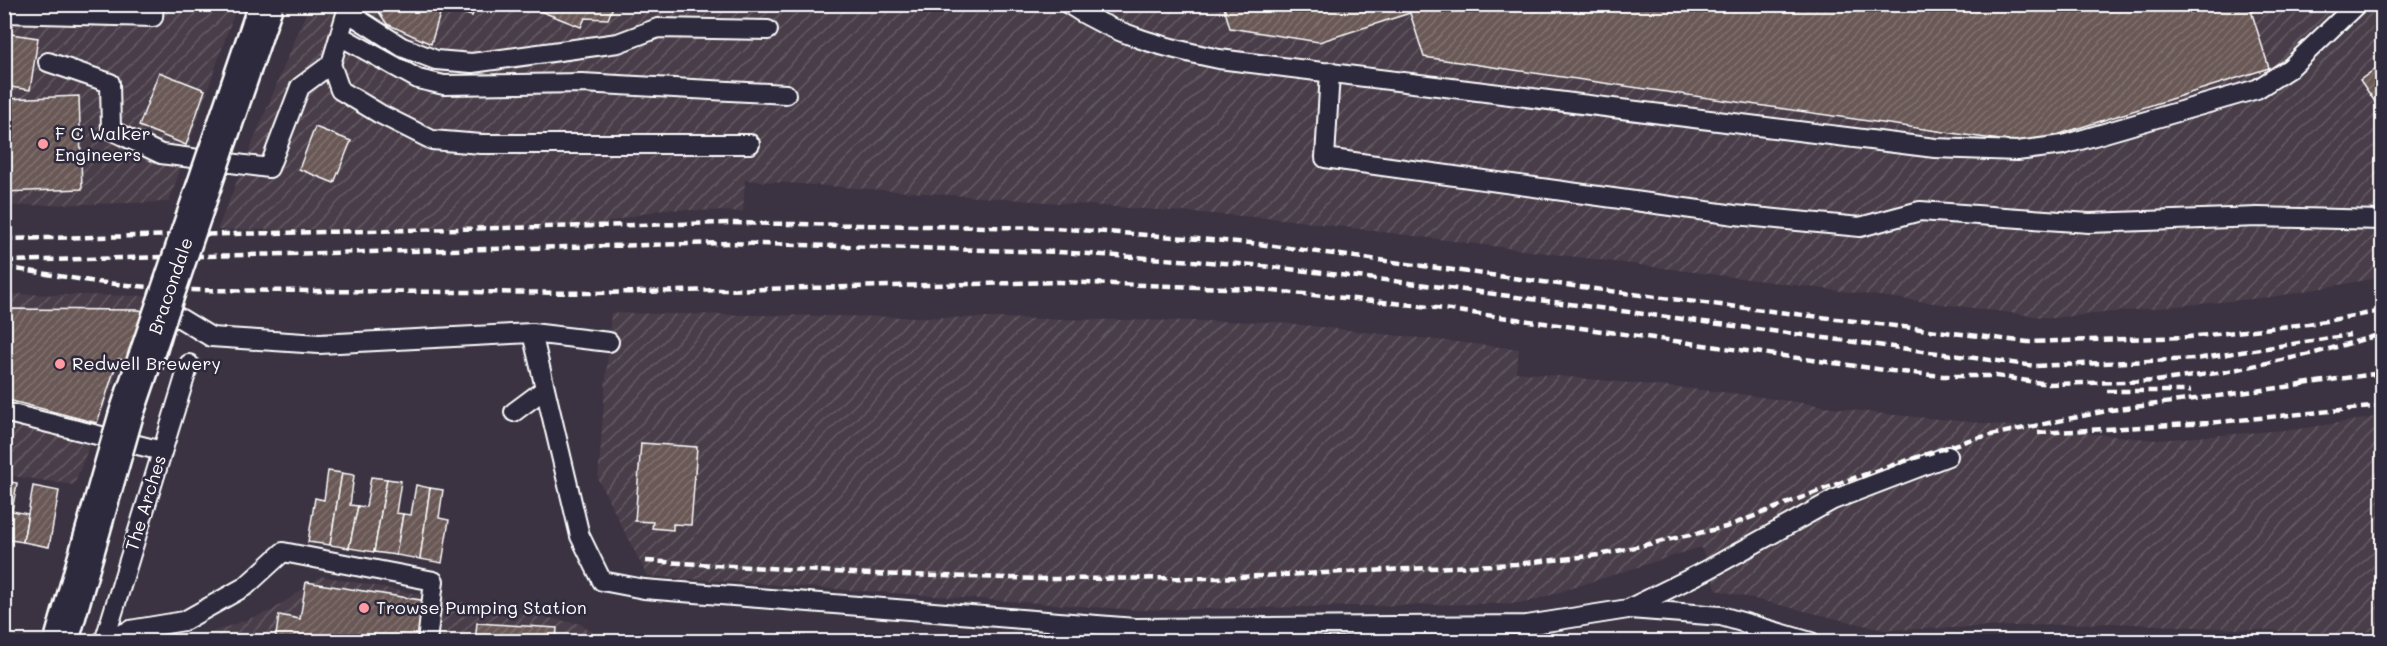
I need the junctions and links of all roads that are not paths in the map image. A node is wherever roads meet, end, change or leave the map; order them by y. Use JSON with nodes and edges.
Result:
{"nodes":[{"id":1,"x":154,"y":4,"type":"edge"},
{"id":2,"x":266,"y":4,"type":"edge"},
{"id":3,"x":1068,"y":4,"type":"edge"},
{"id":4,"x":2357,"y":4,"type":"edge"},
{"id":5,"x":348,"y":8,"type":"edge"},
{"id":6,"x":4,"y":13,"type":"edge"},
{"id":7,"x":768,"y":30,"type":"dead end"},
{"id":8,"x":340,"y":36,"type":"junction"},
{"id":9,"x":48,"y":62,"type":"dead end"},
{"id":10,"x":331,"y":64,"type":"junction"},
{"id":11,"x":1330,"y":72,"type":"junction"},
{"id":12,"x":786,"y":94,"type":"dead end"},
{"id":13,"x":750,"y":144,"type":"dead end"},
{"id":14,"x":2382,"y":220,"type":"edge"},
{"id":15,"x":163,"y":308,"type":"junction"},
{"id":16,"x":532,"y":333,"type":"junction"},
{"id":17,"x":609,"y":342,"type":"dead end"},
{"id":18,"x":189,"y":364,"type":"dead end"},
{"id":19,"x":545,"y":389,"type":"junction"},
{"id":20,"x":514,"y":411,"type":"dead end"},
{"id":21,"x":4,"y":412,"type":"edge"},
{"id":22,"x":162,"y":451,"type":"junction"},
{"id":23,"x":1948,"y":456,"type":"dead end"},
{"id":24,"x":1628,"y":609,"type":"junction"},
{"id":25,"x":62,"y":639,"type":"dead end"},
{"id":26,"x":104,"y":642,"type":"edge"},
{"id":27,"x":427,"y":642,"type":"edge"},
{"id":28,"x":1811,"y":642,"type":"edge"}],
"edges":[{"from":1,"to":6,"type":"lane"},
{"from":2,"to":15,"type":"street","name":"Bracondale","bridge":true},
{"from":3,"to":11,"type":"lane"},
{"from":4,"to":11,"type":"lane"},
{"from":5,"to":7,"type":"lane"},
{"from":5,"to":8,"type":"lane"},
{"from":8,"to":10,"type":"lane"},
{"from":8,"to":12,"type":"lane"},
{"from":9,"to":10,"type":"lane"},
{"from":10,"to":13,"type":"lane"},
{"from":11,"to":14,"type":"lane"},
{"from":15,"to":16,"type":"lane"},
{"from":15,"to":25,"type":"street","name":"Bracondale","bridge":true},
{"from":16,"to":17,"type":"lane"},
{"from":16,"to":19,"type":"lane"},
{"from":18,"to":22,"type":"lane","name":"The Arches"},
{"from":19,"to":20,"type":"lane"},
{"from":19,"to":24,"type":"lane"},
{"from":21,"to":22,"type":"lane"},
{"from":22,"to":26,"type":"lane","name":"The Arches"},
{"from":23,"to":24,"type":"lane"},
{"from":24,"to":28,"type":"lane"},
{"from":26,"to":27,"type":"lane"}]}
